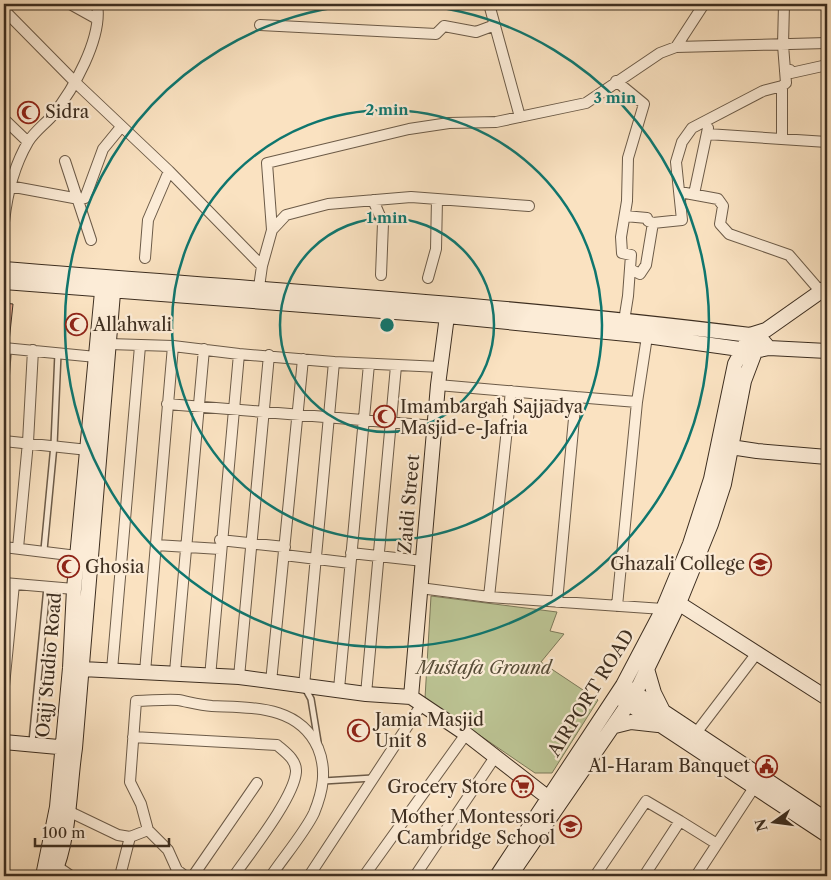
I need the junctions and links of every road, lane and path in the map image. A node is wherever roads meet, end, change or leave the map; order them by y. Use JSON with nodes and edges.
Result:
{"nodes":[{"id":1,"x":70,"y":4,"type":"edge"},
{"id":2,"x":489,"y":4,"type":"edge"},
{"id":3,"x":704,"y":4,"type":"edge"},
{"id":4,"x":784,"y":4,"type":"edge"},
{"id":5,"x":98,"y":9,"type":"edge"},
{"id":6,"x":4,"y":10,"type":"edge"},
{"id":7,"x":260,"y":25,"type":"dead end"},
{"id":8,"x":495,"y":25,"type":"junction"},
{"id":9,"x":827,"y":43,"type":"edge"},
{"id":10,"x":783,"y":45,"type":"junction"},
{"id":11,"x":676,"y":47,"type":"junction"},
{"id":12,"x":827,"y":65,"type":"edge"},
{"id":13,"x":785,"y":71,"type":"junction"},
{"id":14,"x":616,"y":81,"type":"junction"},
{"id":15,"x":76,"y":83,"type":"junction"},
{"id":16,"x":782,"y":86,"type":"junction"},
{"id":17,"x":520,"y":118,"type":"junction"},
{"id":18,"x":4,"y":119,"type":"edge"},
{"id":19,"x":709,"y":119,"type":"junction"},
{"id":20,"x":121,"y":127,"type":"junction"},
{"id":21,"x":707,"y":134,"type":"junction"},
{"id":22,"x":782,"y":138,"type":"junction"},
{"id":23,"x":28,"y":142,"type":"junction"},
{"id":24,"x":827,"y":142,"type":"edge"},
{"id":25,"x":65,"y":161,"type":"dead end"},
{"id":26,"x":169,"y":171,"type":"junction"},
{"id":27,"x":8,"y":182,"type":"edge"},
{"id":28,"x":680,"y":192,"type":"junction"},
{"id":29,"x":694,"y":194,"type":"junction"},
{"id":30,"x":5,"y":198,"type":"edge"},
{"id":31,"x":79,"y":199,"type":"junction"},
{"id":32,"x":437,"y":199,"type":"junction"},
{"id":33,"x":373,"y":200,"type":"junction"},
{"id":34,"x":529,"y":206,"type":"dead end"},
{"id":35,"x":624,"y":216,"type":"junction"},
{"id":36,"x":4,"y":222,"type":"edge"},
{"id":37,"x":654,"y":223,"type":"junction"},
{"id":38,"x":272,"y":230,"type":"junction"},
{"id":39,"x":91,"y":240,"type":"dead end"},
{"id":40,"x":145,"y":258,"type":"dead end"},
{"id":41,"x":262,"y":266,"type":"junction"},
{"id":42,"x":4,"y":269,"type":"edge"},
{"id":43,"x":630,"y":269,"type":"junction"},
{"id":44,"x":381,"y":275,"type":"dead end"},
{"id":45,"x":428,"y":278,"type":"dead end"},
{"id":46,"x":4,"y":282,"type":"edge"},
{"id":47,"x":108,"y":284,"type":"junction"},
{"id":48,"x":824,"y":289,"type":"edge"},
{"id":49,"x":258,"y":296,"type":"junction"},
{"id":50,"x":447,"y":316,"type":"junction"},
{"id":51,"x":624,"y":321,"type":"junction"},
{"id":52,"x":648,"y":330,"type":"junction"},
{"id":53,"x":757,"y":342,"type":"junction"},
{"id":54,"x":109,"y":344,"type":"junction"},
{"id":55,"x":140,"y":346,"type":"junction"},
{"id":56,"x":173,"y":346,"type":"junction"},
{"id":57,"x":6,"y":348,"type":"edge"},
{"id":58,"x":204,"y":349,"type":"junction"},
{"id":59,"x":33,"y":350,"type":"junction"},
{"id":60,"x":827,"y":351,"type":"edge"},
{"id":61,"x":58,"y":353,"type":"junction"},
{"id":62,"x":239,"y":354,"type":"junction"},
{"id":63,"x":269,"y":355,"type":"junction"},
{"id":64,"x":96,"y":357,"type":"junction"},
{"id":65,"x":303,"y":359,"type":"junction"},
{"id":66,"x":334,"y":362,"type":"junction"},
{"id":67,"x":369,"y":364,"type":"junction"},
{"id":68,"x":396,"y":366,"type":"junction"},
{"id":69,"x":441,"y":367,"type":"junction"},
{"id":70,"x":438,"y":385,"type":"junction"},
{"id":71,"x":511,"y":391,"type":"junction"},
{"id":72,"x":576,"y":397,"type":"junction"},
{"id":73,"x":4,"y":402,"type":"edge"},
{"id":74,"x":637,"y":402,"type":"junction"},
{"id":75,"x":167,"y":404,"type":"junction"},
{"id":76,"x":199,"y":406,"type":"junction"},
{"id":77,"x":233,"y":409,"type":"junction"},
{"id":78,"x":263,"y":412,"type":"junction"},
{"id":79,"x":298,"y":414,"type":"junction"},
{"id":80,"x":329,"y":417,"type":"junction"},
{"id":81,"x":364,"y":420,"type":"junction"},
{"id":82,"x":391,"y":422,"type":"junction"},
{"id":83,"x":435,"y":426,"type":"junction"},
{"id":84,"x":4,"y":441,"type":"edge"},
{"id":85,"x":28,"y":442,"type":"junction"},
{"id":86,"x":54,"y":445,"type":"junction"},
{"id":87,"x":724,"y":446,"type":"junction"},
{"id":88,"x":88,"y":450,"type":"junction"},
{"id":89,"x":827,"y":457,"type":"edge"},
{"id":90,"x":251,"y":543,"type":"junction"},
{"id":91,"x":156,"y":545,"type":"junction"},
{"id":92,"x":220,"y":545,"type":"junction"},
{"id":93,"x":4,"y":547,"type":"edge"},
{"id":94,"x":186,"y":547,"type":"junction"},
{"id":95,"x":18,"y":548,"type":"junction"},
{"id":96,"x":44,"y":550,"type":"junction"},
{"id":97,"x":284,"y":551,"type":"junction"},
{"id":98,"x":77,"y":556,"type":"junction"},
{"id":99,"x":379,"y":556,"type":"junction"},
{"id":100,"x":351,"y":558,"type":"junction"},
{"id":101,"x":316,"y":559,"type":"junction"},
{"id":102,"x":423,"y":561,"type":"junction"},
{"id":103,"x":9,"y":584,"type":"edge"},
{"id":104,"x":47,"y":586,"type":"junction"},
{"id":105,"x":420,"y":588,"type":"junction"},
{"id":106,"x":74,"y":589,"type":"junction"},
{"id":107,"x":489,"y":596,"type":"junction"},
{"id":108,"x":557,"y":602,"type":"junction"},
{"id":109,"x":670,"y":603,"type":"junction"},
{"id":110,"x":617,"y":606,"type":"junction"},
{"id":111,"x":757,"y":653,"type":"junction"},
{"id":112,"x":76,"y":668,"type":"junction"},
{"id":113,"x":112,"y":670,"type":"junction"},
{"id":114,"x":647,"y":670,"type":"junction"},
{"id":115,"x":145,"y":672,"type":"junction"},
{"id":116,"x":175,"y":672,"type":"junction"},
{"id":117,"x":210,"y":677,"type":"junction"},
{"id":118,"x":239,"y":677,"type":"junction"},
{"id":119,"x":271,"y":682,"type":"junction"},
{"id":120,"x":4,"y":686,"type":"edge"},
{"id":121,"x":304,"y":686,"type":"junction"},
{"id":122,"x":339,"y":689,"type":"junction"},
{"id":123,"x":619,"y":690,"type":"junction"},
{"id":124,"x":366,"y":694,"type":"junction"},
{"id":125,"x":827,"y":698,"type":"edge"},
{"id":126,"x":631,"y":699,"type":"junction"},
{"id":127,"x":416,"y":700,"type":"junction"},
{"id":128,"x":665,"y":721,"type":"junction"},
{"id":129,"x":615,"y":726,"type":"junction"},
{"id":130,"x":696,"y":733,"type":"junction"},
{"id":131,"x":466,"y":734,"type":"junction"},
{"id":132,"x":133,"y":737,"type":"junction"},
{"id":133,"x":4,"y":742,"type":"edge"},
{"id":134,"x":32,"y":744,"type":"junction"},
{"id":135,"x":68,"y":748,"type":"junction"},
{"id":136,"x":319,"y":750,"type":"junction"},
{"id":137,"x":495,"y":757,"type":"junction"},
{"id":138,"x":374,"y":778,"type":"junction"},
{"id":139,"x":758,"y":781,"type":"junction"},
{"id":140,"x":323,"y":782,"type":"junction"},
{"id":141,"x":257,"y":783,"type":"dead end"},
{"id":142,"x":553,"y":801,"type":"junction"},
{"id":143,"x":68,"y":811,"type":"junction"},
{"id":144,"x":827,"y":820,"type":"edge"},
{"id":145,"x":680,"y":821,"type":"junction"},
{"id":146,"x":148,"y":830,"type":"junction"},
{"id":147,"x":827,"y":835,"type":"edge"},
{"id":148,"x":130,"y":837,"type":"junction"},
{"id":149,"x":717,"y":844,"type":"junction"},
{"id":150,"x":55,"y":872,"type":"edge"},
{"id":151,"x":43,"y":876,"type":"edge"},
{"id":152,"x":71,"y":876,"type":"edge"},
{"id":153,"x":120,"y":876,"type":"edge"},
{"id":154,"x":185,"y":876,"type":"edge"},
{"id":155,"x":193,"y":876,"type":"edge"},
{"id":156,"x":234,"y":876,"type":"edge"},
{"id":157,"x":270,"y":876,"type":"edge"},
{"id":158,"x":309,"y":876,"type":"edge"},
{"id":159,"x":364,"y":876,"type":"edge"},
{"id":160,"x":415,"y":876,"type":"edge"},
{"id":161,"x":497,"y":876,"type":"edge"},
{"id":162,"x":510,"y":876,"type":"edge"},
{"id":163,"x":595,"y":876,"type":"edge"},
{"id":164,"x":644,"y":876,"type":"edge"},
{"id":165,"x":696,"y":876,"type":"edge"}],
"edges":[{"from":1,"to":5,"type":"street"},
{"from":2,"to":8,"type":"street"},
{"from":3,"to":11,"type":"street"},
{"from":4,"to":10,"type":"street"},
{"from":5,"to":15,"type":"street"},
{"from":6,"to":15,"type":"street"},
{"from":7,"to":8,"type":"street"},
{"from":8,"to":17,"type":"street"},
{"from":9,"to":10,"type":"street"},
{"from":10,"to":11,"type":"street"},
{"from":10,"to":13,"type":"street"},
{"from":11,"to":14,"type":"street"},
{"from":12,"to":13,"type":"street"},
{"from":13,"to":16,"type":"street"},
{"from":14,"to":17,"type":"street"},
{"from":14,"to":35,"type":"street"},
{"from":15,"to":20,"type":"street"},
{"from":15,"to":23,"type":"street"},
{"from":16,"to":19,"type":"street"},
{"from":16,"to":22,"type":"street"},
{"from":17,"to":38,"type":"street"},
{"from":18,"to":23,"type":"street"},
{"from":19,"to":21,"type":"street"},
{"from":19,"to":28,"type":"street"},
{"from":20,"to":26,"type":"street"},
{"from":20,"to":31,"type":"street"},
{"from":21,"to":22,"type":"street"},
{"from":21,"to":29,"type":"street"},
{"from":22,"to":24,"type":"street"},
{"from":23,"to":27,"type":"street"},
{"from":25,"to":31,"type":"street"},
{"from":26,"to":40,"type":"street"},
{"from":26,"to":41,"type":"street"},
{"from":27,"to":30,"type":"street"},
{"from":27,"to":31,"type":"street"},
{"from":28,"to":29,"type":"street"},
{"from":28,"to":37,"type":"street"},
{"from":29,"to":48,"type":"street"},
{"from":30,"to":36,"type":"street"},
{"from":31,"to":39,"type":"street"},
{"from":32,"to":33,"type":"street"},
{"from":32,"to":34,"type":"street"},
{"from":32,"to":45,"type":"street"},
{"from":33,"to":38,"type":"street"},
{"from":33,"to":44,"type":"street"},
{"from":35,"to":37,"type":"street"},
{"from":35,"to":43,"type":"street"},
{"from":37,"to":43,"type":"street"},
{"from":38,"to":41,"type":"street"},
{"from":41,"to":49,"type":"street"},
{"from":42,"to":47,"type":"street"},
{"from":43,"to":51,"type":"street"},
{"from":46,"to":47,"type":"street"},
{"from":47,"to":49,"type":"street"},
{"from":47,"to":54,"type":"street","name":"Oajj Studio Road"},
{"from":47,"to":64,"type":"street","name":"Oajj Studio Road"},
{"from":48,"to":53,"type":"street"},
{"from":49,"to":50,"type":"street"},
{"from":49,"to":51,"type":"street"},
{"from":50,"to":52,"type":"street"},
{"from":50,"to":69,"type":"street","name":"Zaidi Street"},
{"from":51,"to":52,"type":"street"},
{"from":52,"to":53,"type":"street"},
{"from":52,"to":74,"type":"street"},
{"from":53,"to":60,"type":"street"},
{"from":53,"to":87,"type":"street"},
{"from":54,"to":55,"type":"street"},
{"from":54,"to":112,"type":"street","name":"Oajj Studio Road"},
{"from":55,"to":56,"type":"street"},
{"from":55,"to":113,"type":"street"},
{"from":56,"to":58,"type":"street"},
{"from":56,"to":75,"type":"street"},
{"from":57,"to":59,"type":"street"},
{"from":57,"to":73,"type":"lane"},
{"from":58,"to":62,"type":"street"},
{"from":58,"to":76,"type":"street"},
{"from":59,"to":61,"type":"street"},
{"from":59,"to":85,"type":"street"},
{"from":61,"to":64,"type":"street"},
{"from":61,"to":86,"type":"lane"},
{"from":62,"to":63,"type":"street"},
{"from":62,"to":77,"type":"street"},
{"from":63,"to":65,"type":"street"},
{"from":63,"to":78,"type":"street"},
{"from":64,"to":88,"type":"street","name":"Oajj Studio Road"},
{"from":65,"to":66,"type":"street"},
{"from":65,"to":79,"type":"street"},
{"from":66,"to":67,"type":"street"},
{"from":66,"to":80,"type":"street"},
{"from":67,"to":68,"type":"street"},
{"from":67,"to":81,"type":"street"},
{"from":68,"to":69,"type":"street"},
{"from":68,"to":82,"type":"street"},
{"from":69,"to":70,"type":"street","name":"Zaidi Street"},
{"from":70,"to":71,"type":"street"},
{"from":70,"to":83,"type":"street","name":"Zaidi Street"},
{"from":71,"to":72,"type":"street"},
{"from":71,"to":107,"type":"street"},
{"from":72,"to":74,"type":"street"},
{"from":72,"to":108,"type":"street"},
{"from":74,"to":110,"type":"street"},
{"from":75,"to":76,"type":"street"},
{"from":75,"to":91,"type":"street"},
{"from":76,"to":77,"type":"street"},
{"from":76,"to":94,"type":"street"},
{"from":77,"to":78,"type":"street"},
{"from":77,"to":92,"type":"street"},
{"from":78,"to":79,"type":"street"},
{"from":78,"to":90,"type":"street"},
{"from":79,"to":80,"type":"street"},
{"from":79,"to":97,"type":"street"},
{"from":80,"to":81,"type":"street"},
{"from":80,"to":101,"type":"street"},
{"from":81,"to":82,"type":"street"},
{"from":81,"to":100,"type":"street"},
{"from":82,"to":83,"type":"street"},
{"from":82,"to":99,"type":"street"},
{"from":83,"to":102,"type":"street","name":"Zaidi Street"},
{"from":84,"to":85,"type":"street"},
{"from":85,"to":86,"type":"street"},
{"from":85,"to":95,"type":"street"},
{"from":86,"to":88,"type":"street"},
{"from":86,"to":96,"type":"lane"},
{"from":87,"to":89,"type":"street"},
{"from":87,"to":109,"type":"street"},
{"from":88,"to":98,"type":"street","name":"Oajj Studio Road"},
{"from":90,"to":92,"type":"street"},
{"from":90,"to":97,"type":"street"},
{"from":90,"to":118,"type":"street"},
{"from":91,"to":94,"type":"street"},
{"from":91,"to":115,"type":"street"},
{"from":92,"to":94,"type":"street"},
{"from":92,"to":117,"type":"street"},
{"from":93,"to":95,"type":"street"},
{"from":94,"to":116,"type":"street"},
{"from":95,"to":96,"type":"street"},
{"from":96,"to":98,"type":"street"},
{"from":97,"to":101,"type":"street"},
{"from":97,"to":119,"type":"street"},
{"from":98,"to":106,"type":"street","name":"Oajj Studio Road"},
{"from":99,"to":100,"type":"street"},
{"from":99,"to":102,"type":"street"},
{"from":99,"to":124,"type":"street"},
{"from":100,"to":101,"type":"street"},
{"from":100,"to":122,"type":"street"},
{"from":101,"to":121,"type":"street"},
{"from":102,"to":105,"type":"street","name":"Zaidi Street"},
{"from":103,"to":104,"type":"street"},
{"from":103,"to":120,"type":"street"},
{"from":104,"to":106,"type":"street"},
{"from":104,"to":134,"type":"lane"},
{"from":105,"to":107,"type":"street"},
{"from":105,"to":127,"type":"street","name":"Zaidi Street"},
{"from":106,"to":112,"type":"street","name":"Oajj Studio Road"},
{"from":107,"to":108,"type":"street"},
{"from":108,"to":110,"type":"street"},
{"from":109,"to":110,"type":"street"},
{"from":109,"to":111,"type":"street"},
{"from":109,"to":114,"type":"street","name":"AIRPORT ROAD"},
{"from":109,"to":123,"type":"street","name":"AIRPORT ROAD"},
{"from":111,"to":125,"type":"street"},
{"from":111,"to":130,"type":"street"},
{"from":112,"to":113,"type":"street"},
{"from":112,"to":135,"type":"street","name":"Oajj Studio Road"},
{"from":113,"to":115,"type":"street"},
{"from":114,"to":126,"type":"street","name":"AIRPORT ROAD"},
{"from":114,"to":128,"type":"street"},
{"from":115,"to":116,"type":"street"},
{"from":116,"to":117,"type":"street"},
{"from":117,"to":118,"type":"street"},
{"from":118,"to":119,"type":"street"},
{"from":119,"to":121,"type":"street"},
{"from":121,"to":122,"type":"street"},
{"from":121,"to":136,"type":"lane"},
{"from":122,"to":124,"type":"street"},
{"from":123,"to":126,"type":"street"},
{"from":123,"to":142,"type":"street","name":"AIRPORT ROAD"},
{"from":124,"to":127,"type":"street"},
{"from":126,"to":128,"type":"street"},
{"from":126,"to":129,"type":"street","name":"AIRPORT ROAD"},
{"from":127,"to":131,"type":"street"},
{"from":127,"to":138,"type":"street"},
{"from":128,"to":129,"type":"street"},
{"from":128,"to":130,"type":"street"},
{"from":128,"to":139,"type":"street"},
{"from":129,"to":142,"type":"street","name":"AIRPORT ROAD"},
{"from":130,"to":139,"type":"street"},
{"from":131,"to":137,"type":"street"},
{"from":131,"to":159,"type":"street"},
{"from":132,"to":136,"type":"street"},
{"from":132,"to":146,"type":"street"},
{"from":132,"to":156,"type":"street"},
{"from":133,"to":134,"type":"street"},
{"from":134,"to":135,"type":"street"},
{"from":135,"to":143,"type":"street","name":"Oajj Studio Road"},
{"from":135,"to":151,"type":"street","name":"Oajj Studio Road"},
{"from":136,"to":140,"type":"street"},
{"from":137,"to":142,"type":"street"},
{"from":137,"to":160,"type":"street"},
{"from":138,"to":140,"type":"lane"},
{"from":138,"to":158,"type":"street"},
{"from":139,"to":144,"type":"street"},
{"from":139,"to":147,"type":"street"},
{"from":139,"to":149,"type":"street"},
{"from":140,"to":157,"type":"street"},
{"from":141,"to":155,"type":"street"},
{"from":142,"to":161,"type":"street","name":"AIRPORT ROAD"},
{"from":142,"to":162,"type":"street","name":"AIRPORT ROAD"},
{"from":143,"to":148,"type":"street"},
{"from":143,"to":150,"type":"street","name":"Oajj Studio Road"},
{"from":145,"to":149,"type":"street"},
{"from":145,"to":163,"type":"street"},
{"from":145,"to":164,"type":"street"},
{"from":146,"to":148,"type":"street"},
{"from":146,"to":154,"type":"street"},
{"from":148,"to":153,"type":"street"},
{"from":149,"to":165,"type":"street"},
{"from":150,"to":152,"type":"street"}]}
